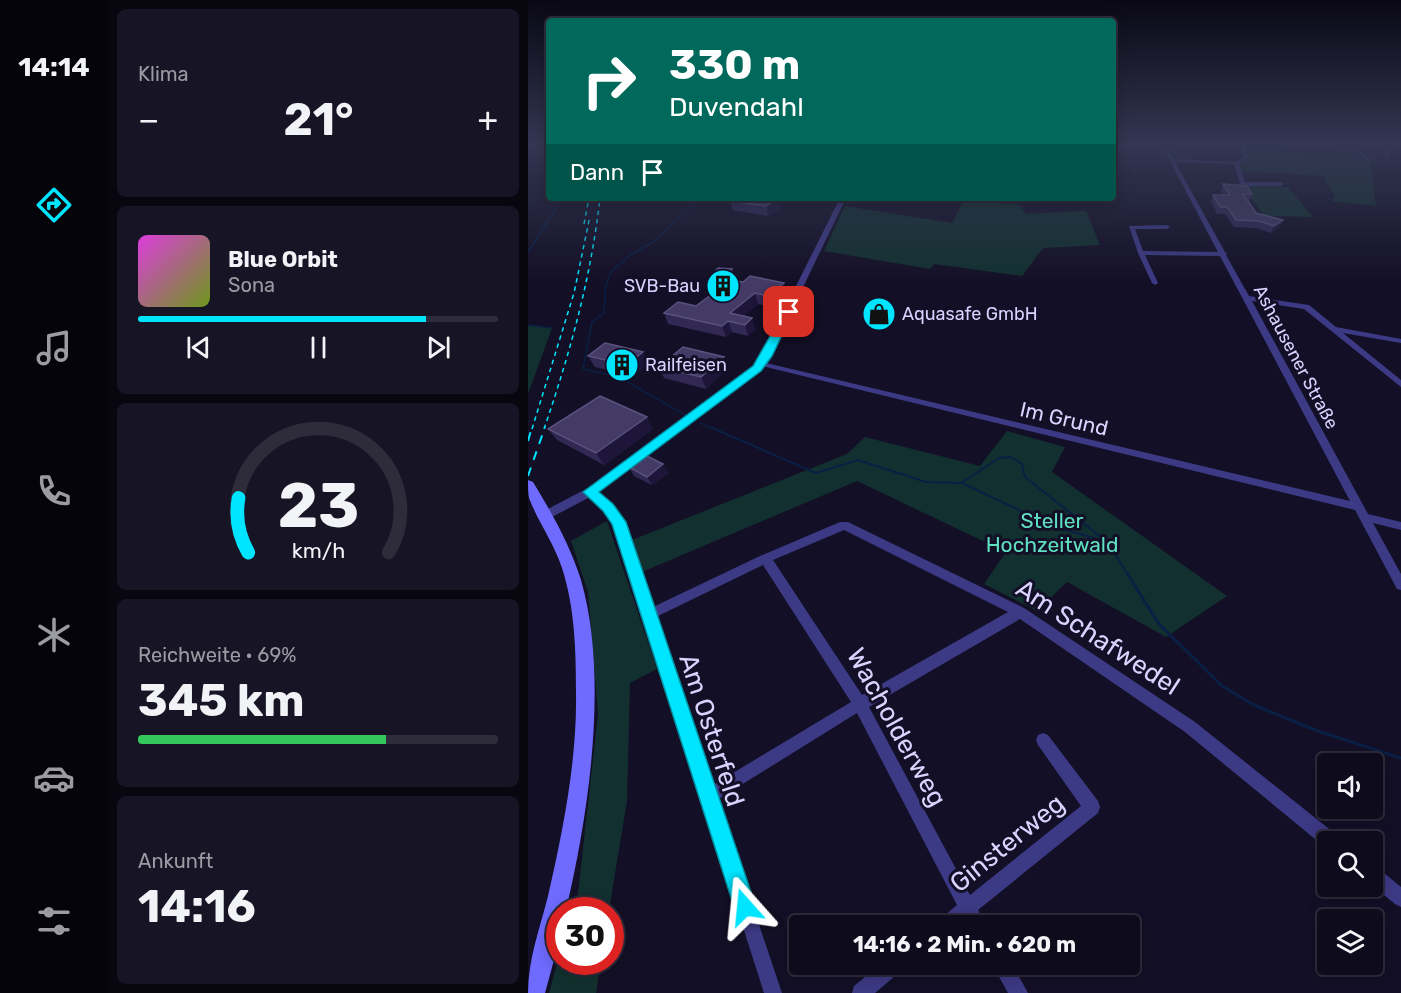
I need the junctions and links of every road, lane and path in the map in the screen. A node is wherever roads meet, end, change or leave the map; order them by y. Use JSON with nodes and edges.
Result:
{"nodes":[{"id":1,"x":1189,"y":190,"type":"edge"},
{"id":2,"x":842,"y":201,"type":"edge"},
{"id":3,"x":1167,"y":227,"type":"dead end"},
{"id":4,"x":1141,"y":253,"type":"junction"},
{"id":5,"x":1224,"y":254,"type":"junction"},
{"id":6,"x":1155,"y":283,"type":"dead end"},
{"id":7,"x":1245,"y":298,"type":"junction"},
{"id":8,"x":1330,"y":328,"type":"junction"},
{"id":9,"x":1401,"y":341,"type":"edge"},
{"id":10,"x":762,"y":364,"type":"junction"},
{"id":11,"x":1401,"y":384,"type":"edge"},
{"id":12,"x":528,"y":485,"type":"edge"},
{"id":13,"x":590,"y":492,"type":"junction"},
{"id":14,"x":1362,"y":512,"type":"junction"},
{"id":15,"x":546,"y":515,"type":"junction"},
{"id":16,"x":1401,"y":526,"type":"edge"},
{"id":17,"x":764,"y":560,"type":"junction"},
{"id":18,"x":1401,"y":585,"type":"edge"},
{"id":19,"x":1020,"y":612,"type":"junction"},
{"id":20,"x":649,"y":615,"type":"junction"},
{"id":21,"x":860,"y":704,"type":"junction"},
{"id":22,"x":1043,"y":740,"type":"dead end"},
{"id":23,"x":709,"y":796,"type":"junction"},
{"id":24,"x":1318,"y":831,"type":"edge"},
{"id":25,"x":1383,"y":883,"type":"edge"},
{"id":26,"x":1401,"y":898,"type":"edge"},
{"id":27,"x":966,"y":908,"type":"junction"},
{"id":28,"x":958,"y":915,"type":"edge"},
{"id":29,"x":970,"y":915,"type":"edge"},
{"id":30,"x":883,"y":975,"type":"edge"},
{"id":31,"x":1008,"y":975,"type":"edge"},
{"id":32,"x":533,"y":993,"type":"edge"},
{"id":33,"x":773,"y":993,"type":"edge"},
{"id":34,"x":861,"y":993,"type":"edge"},
{"id":35,"x":1019,"y":993,"type":"edge"}],
"edges":[{"from":1,"to":5,"type":"street","name":"Ashausener Straße"},
{"from":2,"to":10,"type":"street"},
{"from":3,"to":4,"type":"street"},
{"from":4,"to":5,"type":"street"},
{"from":4,"to":6,"type":"street"},
{"from":5,"to":7,"type":"street","name":"Ashausener Straße"},
{"from":7,"to":8,"type":"street"},
{"from":7,"to":14,"type":"street","name":"Ashausener Straße"},
{"from":8,"to":9,"type":"street"},
{"from":8,"to":11,"type":"street"},
{"from":10,"to":13,"type":"street"},
{"from":10,"to":14,"type":"street","name":"Im Grund"},
{"from":12,"to":15,"type":"main road"},
{"from":13,"to":15,"type":"street"},
{"from":13,"to":20,"type":"street","name":"Am Osterfeld"},
{"from":14,"to":16,"type":"street","name":"Im Grund"},
{"from":14,"to":18,"type":"street","name":"Ashausener Straße"},
{"from":15,"to":32,"type":"main road"},
{"from":17,"to":19,"type":"street","name":"Am Schafwedel"},
{"from":17,"to":20,"type":"street","name":"Am Schafwedel"},
{"from":17,"to":21,"type":"street","name":"Wacholderweg"},
{"from":19,"to":21,"type":"street"},
{"from":19,"to":24,"type":"street","name":"Am Schafwedel"},
{"from":20,"to":23,"type":"street","name":"Am Osterfeld"},
{"from":21,"to":23,"type":"street"},
{"from":21,"to":27,"type":"street","name":"Wacholderweg"},
{"from":22,"to":27,"type":"street","name":"Ginsterweg"},
{"from":23,"to":33,"type":"street","name":"Am Osterfeld"},
{"from":25,"to":26,"type":"street"},
{"from":27,"to":28,"type":"street","name":"Ginsterweg"},
{"from":27,"to":29,"type":"street","name":"Wacholderweg"},
{"from":30,"to":34,"type":"street"},
{"from":31,"to":35,"type":"street"}]}
